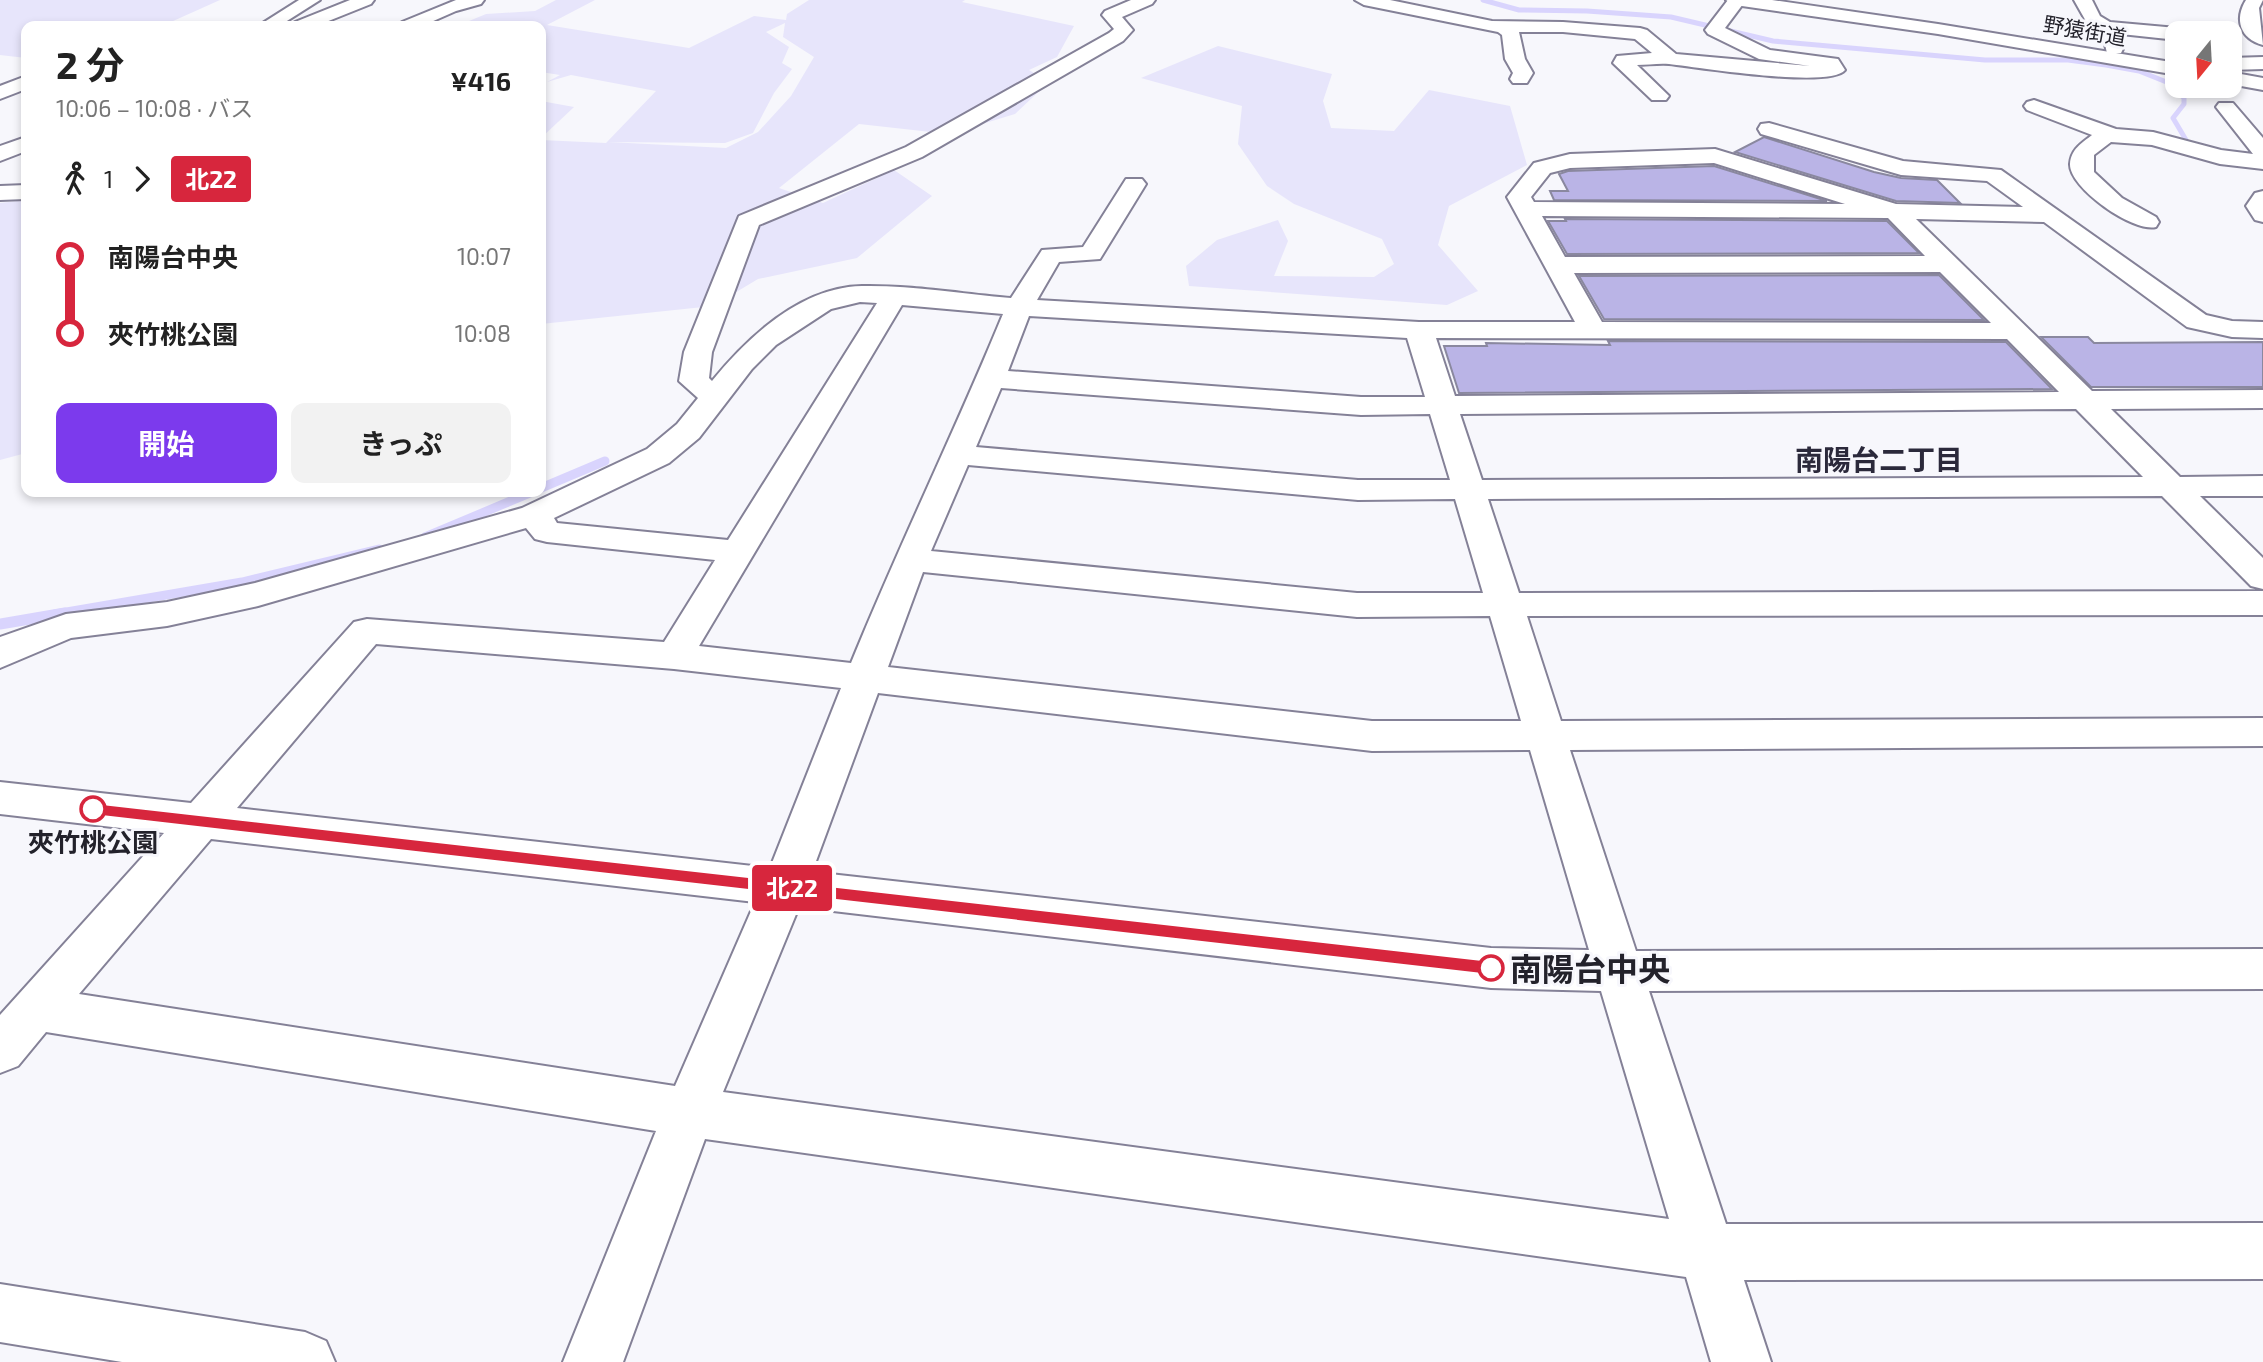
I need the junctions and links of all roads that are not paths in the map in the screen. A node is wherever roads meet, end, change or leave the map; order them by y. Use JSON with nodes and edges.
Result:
{"nodes":[{"id":1,"x":311,"y":0,"type":"edge"},
{"id":2,"x":365,"y":0,"type":"edge"},
{"id":3,"x":475,"y":0,"type":"edge"},
{"id":4,"x":1364,"y":0,"type":"edge"},
{"id":5,"x":1736,"y":0,"type":"edge"},
{"id":6,"x":1778,"y":0,"type":"edge"},
{"id":7,"x":2084,"y":0,"type":"edge"},
{"id":8,"x":2255,"y":0,"type":"edge"},
{"id":9,"x":1132,"y":1,"type":"edge"},
{"id":10,"x":1446,"y":18,"type":"junction"},
{"id":11,"x":275,"y":21,"type":"edge"},
{"id":12,"x":313,"y":21,"type":"edge"},
{"id":13,"x":420,"y":21,"type":"edge"},
{"id":14,"x":1504,"y":27,"type":"junction"},
{"id":15,"x":2107,"y":27,"type":"junction"},
{"id":16,"x":2165,"y":33,"type":"edge"},
{"id":17,"x":1430,"y":34,"type":"dead end"},
{"id":18,"x":2263,"y":39,"type":"edge"},
{"id":19,"x":2115,"y":51,"type":"junction"},
{"id":20,"x":1669,"y":58,"type":"junction"},
{"id":21,"x":2165,"y":60,"type":"edge"},
{"id":22,"x":2263,"y":63,"type":"edge"},
{"id":23,"x":2242,"y":64,"type":"edge"},
{"id":24,"x":2165,"y":67,"type":"edge"},
{"id":25,"x":2242,"y":73,"type":"edge"},
{"id":26,"x":21,"y":77,"type":"edge"},
{"id":27,"x":2263,"y":77,"type":"edge"},
{"id":28,"x":0,"y":79,"type":"edge"},
{"id":29,"x":1520,"y":79,"type":"dead end"},
{"id":30,"x":2242,"y":80,"type":"edge"},
{"id":31,"x":21,"y":84,"type":"edge"},
{"id":32,"x":2263,"y":84,"type":"edge"},
{"id":33,"x":0,"y":93,"type":"edge"},
{"id":34,"x":1659,"y":96,"type":"dead end"},
{"id":35,"x":2034,"y":106,"type":"dead end"},
{"id":36,"x":2226,"y":107,"type":"junction"},
{"id":37,"x":1798,"y":113,"type":"dead end"},
{"id":38,"x":2263,"y":116,"type":"edge"},
{"id":39,"x":1769,"y":129,"type":"junction"},
{"id":40,"x":2112,"y":135,"type":"junction"},
{"id":41,"x":21,"y":145,"type":"edge"},
{"id":42,"x":1733,"y":147,"type":"junction"},
{"id":43,"x":2263,"y":152,"type":"edge"},
{"id":44,"x":0,"y":154,"type":"edge"},
{"id":45,"x":2263,"y":162,"type":"edge"},
{"id":46,"x":1134,"y":184,"type":"dead end"},
{"id":47,"x":0,"y":192,"type":"edge"},
{"id":48,"x":21,"y":192,"type":"edge"},
{"id":49,"x":2263,"y":198,"type":"edge"},
{"id":50,"x":1524,"y":209,"type":"junction"},
{"id":51,"x":1894,"y":211,"type":"junction"},
{"id":52,"x":2050,"y":215,"type":"junction"},
{"id":53,"x":2263,"y":215,"type":"edge"},
{"id":54,"x":2147,"y":222,"type":"dead end"},
{"id":55,"x":1950,"y":264,"type":"junction"},
{"id":56,"x":1557,"y":265,"type":"junction"},
{"id":57,"x":895,"y":295,"type":"junction"},
{"id":58,"x":1019,"y":307,"type":"junction"},
{"id":59,"x":1419,"y":330,"type":"junction"},
{"id":60,"x":1593,"y":330,"type":"junction"},
{"id":61,"x":2263,"y":330,"type":"edge"},
{"id":62,"x":2016,"y":331,"type":"junction"},
{"id":63,"x":991,"y":379,"type":"junction"},
{"id":64,"x":715,"y":397,"type":"junction"},
{"id":65,"x":2084,"y":399,"type":"junction"},
{"id":66,"x":2263,"y":399,"type":"edge"},
{"id":67,"x":1442,"y":405,"type":"junction"},
{"id":68,"x":957,"y":455,"type":"junction"},
{"id":69,"x":2170,"y":485,"type":"junction"},
{"id":70,"x":2263,"y":486,"type":"edge"},
{"id":71,"x":1468,"y":489,"type":"junction"},
{"id":72,"x":534,"y":515,"type":"junction"},
{"id":73,"x":737,"y":552,"type":"junction"},
{"id":74,"x":910,"y":560,"type":"junction"},
{"id":75,"x":2263,"y":578,"type":"edge"},
{"id":76,"x":2263,"y":603,"type":"edge"},
{"id":77,"x":1505,"y":604,"type":"junction"},
{"id":78,"x":0,"y":655,"type":"edge"},
{"id":79,"x":674,"y":656,"type":"junction"},
{"id":80,"x":864,"y":679,"type":"junction"},
{"id":81,"x":2263,"y":732,"type":"edge"},
{"id":82,"x":1545,"y":734,"type":"junction"},
{"id":83,"x":0,"y":798,"type":"edge"},
{"id":84,"x":197,"y":822,"type":"junction"},
{"id":85,"x":784,"y":888,"type":"junction"},
{"id":86,"x":2263,"y":969,"type":"edge"},
{"id":87,"x":1619,"y":971,"type":"junction"},
{"id":88,"x":35,"y":1009,"type":"junction"},
{"id":89,"x":0,"y":1050,"type":"edge"},
{"id":90,"x":689,"y":1112,"type":"junction"},
{"id":91,"x":2263,"y":1251,"type":"edge"},
{"id":92,"x":1707,"y":1252,"type":"junction"},
{"id":93,"x":0,"y":1313,"type":"edge"},
{"id":94,"x":305,"y":1362,"type":"edge"},
{"id":95,"x":593,"y":1362,"type":"edge"},
{"id":96,"x":1741,"y":1362,"type":"edge"}],
"edges":[{"from":1,"to":11,"type":"street"},
{"from":2,"to":12,"type":"street"},
{"from":3,"to":13,"type":"street"},
{"from":4,"to":10,"type":"street"},
{"from":5,"to":20,"type":"street"},
{"from":5,"to":24,"type":"street","name":"野猿街道"},
{"from":6,"to":19,"type":"street","name":"野猿街道"},
{"from":7,"to":15,"type":"street"},
{"from":8,"to":18,"type":"street"},
{"from":9,"to":64,"type":"street"},
{"from":10,"to":14,"type":"street"},
{"from":10,"to":17,"type":"street"},
{"from":14,"to":20,"type":"street"},
{"from":14,"to":29,"type":"street"},
{"from":15,"to":16,"type":"street"},
{"from":15,"to":19,"type":"street"},
{"from":19,"to":21,"type":"street","name":"野猿街道"},
{"from":20,"to":34,"type":"street"},
{"from":22,"to":23,"type":"street"},
{"from":25,"to":27,"type":"street"},
{"from":26,"to":28,"type":"street"},
{"from":30,"to":32,"type":"street"},
{"from":31,"to":33,"type":"street"},
{"from":32,"to":36,"type":"street"},
{"from":35,"to":40,"type":"street"},
{"from":36,"to":38,"type":"street"},
{"from":36,"to":43,"type":"street"},
{"from":37,"to":39,"type":"street"},
{"from":39,"to":42,"type":"street"},
{"from":39,"to":52,"type":"street"},
{"from":40,"to":45,"type":"street"},
{"from":40,"to":54,"type":"street"},
{"from":41,"to":44,"type":"street"},
{"from":42,"to":50,"type":"street"},
{"from":42,"to":51,"type":"street"},
{"from":46,"to":58,"type":"street"},
{"from":47,"to":48,"type":"street"},
{"from":49,"to":53,"type":"street"},
{"from":50,"to":51,"type":"street"},
{"from":50,"to":56,"type":"street"},
{"from":51,"to":52,"type":"street"},
{"from":51,"to":55,"type":"street"},
{"from":52,"to":61,"type":"street"},
{"from":55,"to":56,"type":"street"},
{"from":55,"to":62,"type":"street"},
{"from":56,"to":60,"type":"street"},
{"from":57,"to":58,"type":"street"},
{"from":57,"to":64,"type":"street"},
{"from":57,"to":73,"type":"street"},
{"from":58,"to":59,"type":"street"},
{"from":58,"to":63,"type":"street"},
{"from":59,"to":60,"type":"street"},
{"from":59,"to":67,"type":"street"},
{"from":60,"to":62,"type":"street"},
{"from":62,"to":65,"type":"street"},
{"from":63,"to":67,"type":"street"},
{"from":63,"to":68,"type":"street"},
{"from":64,"to":72,"type":"street"},
{"from":65,"to":66,"type":"street"},
{"from":65,"to":67,"type":"street"},
{"from":65,"to":69,"type":"street"},
{"from":67,"to":71,"type":"street"},
{"from":68,"to":71,"type":"street"},
{"from":68,"to":74,"type":"street"},
{"from":69,"to":70,"type":"street"},
{"from":69,"to":71,"type":"street"},
{"from":69,"to":75,"type":"street"},
{"from":71,"to":77,"type":"street"},
{"from":72,"to":73,"type":"street"},
{"from":72,"to":78,"type":"street"},
{"from":73,"to":79,"type":"street"},
{"from":74,"to":77,"type":"street"},
{"from":74,"to":80,"type":"street"},
{"from":76,"to":77,"type":"street"},
{"from":77,"to":82,"type":"street"},
{"from":79,"to":80,"type":"street"},
{"from":79,"to":84,"type":"street"},
{"from":80,"to":82,"type":"street"},
{"from":80,"to":85,"type":"street"},
{"from":81,"to":82,"type":"street"},
{"from":82,"to":87,"type":"street"},
{"from":83,"to":84,"type":"street"},
{"from":84,"to":85,"type":"street"},
{"from":84,"to":88,"type":"street"},
{"from":85,"to":87,"type":"street"},
{"from":85,"to":90,"type":"street"},
{"from":86,"to":87,"type":"street"},
{"from":87,"to":92,"type":"street"},
{"from":88,"to":89,"type":"street"},
{"from":88,"to":90,"type":"street"},
{"from":90,"to":92,"type":"street"},
{"from":90,"to":95,"type":"street"},
{"from":91,"to":92,"type":"street"},
{"from":92,"to":96,"type":"street"},
{"from":93,"to":94,"type":"street"}]}
